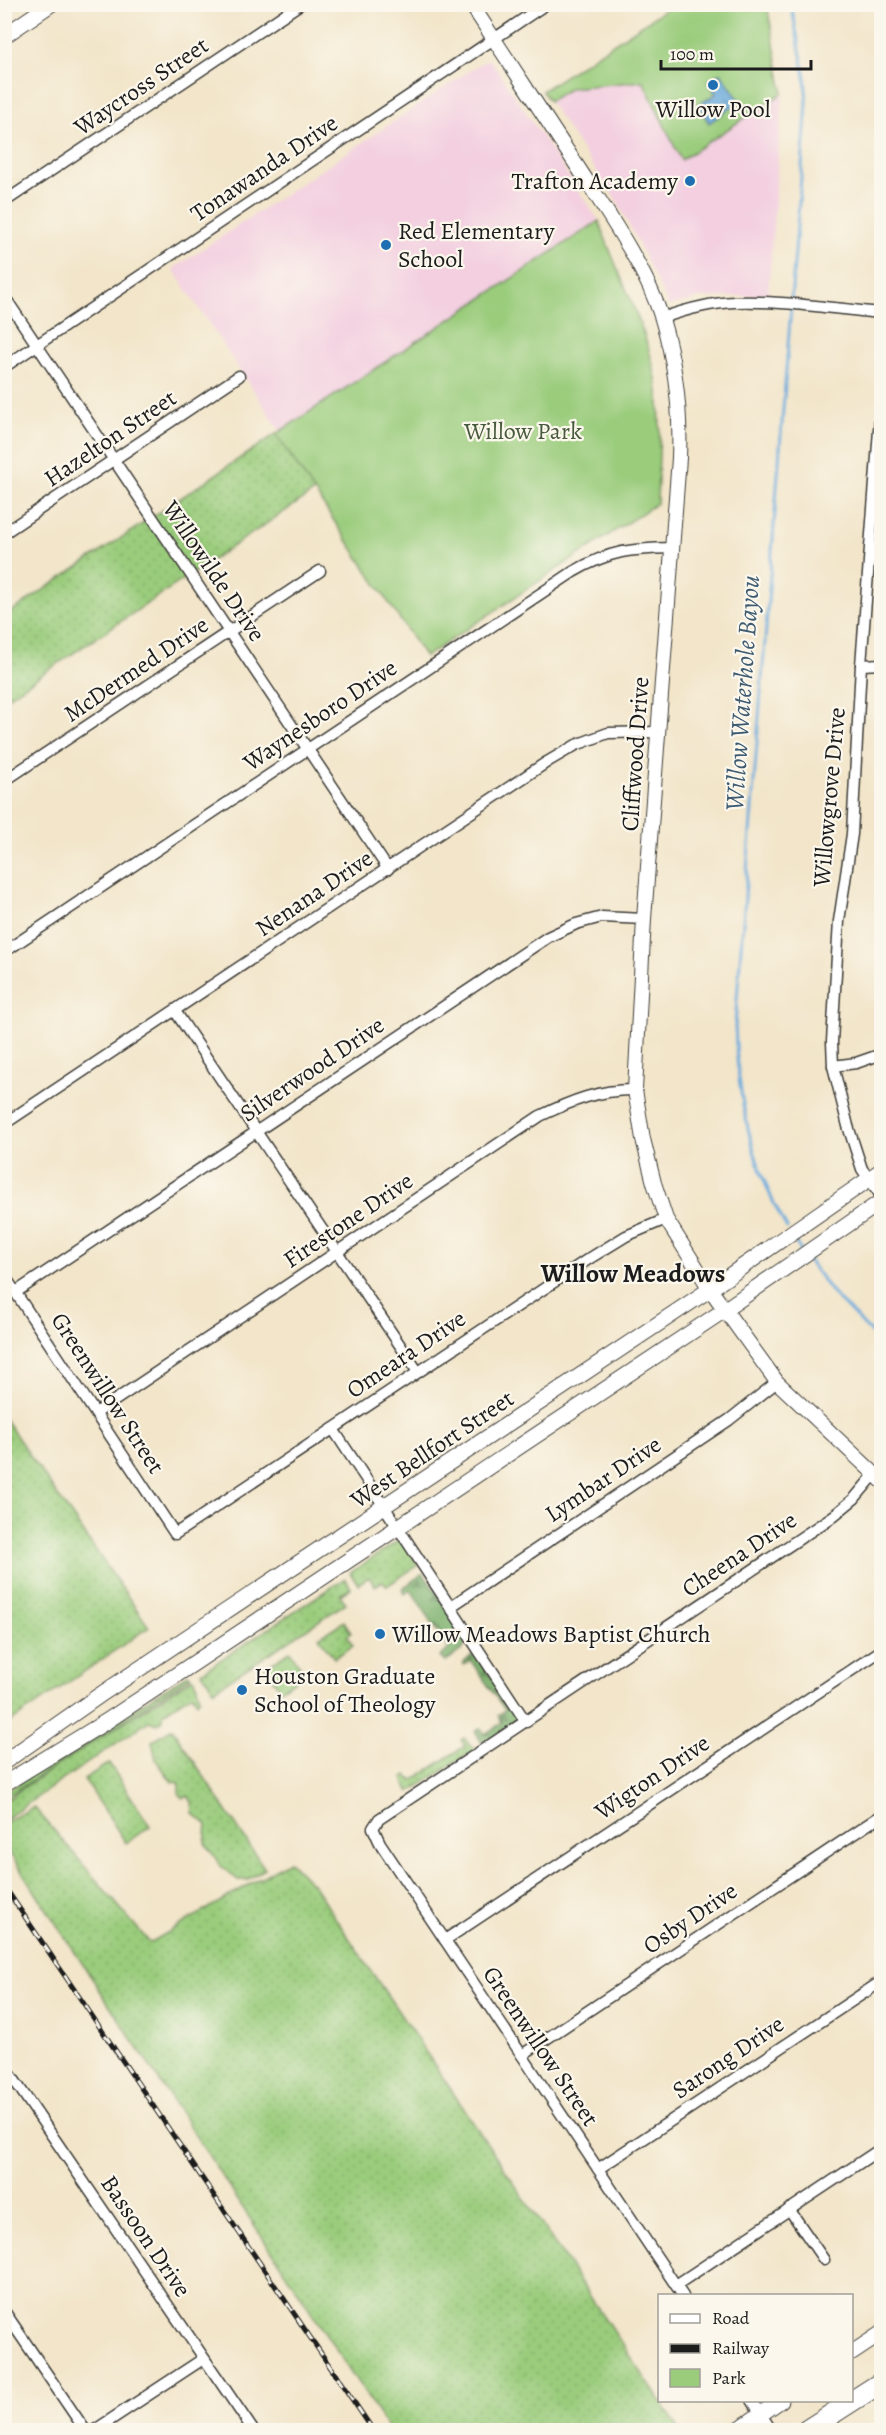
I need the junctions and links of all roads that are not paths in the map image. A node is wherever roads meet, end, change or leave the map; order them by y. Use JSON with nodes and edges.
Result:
{"nodes":[{"id":1,"x":300,"y":4,"type":"edge"},
{"id":2,"x":471,"y":4,"type":"edge"},
{"id":3,"x":546,"y":4,"type":"edge"},
{"id":4,"x":42,"y":7,"type":"edge"},
{"id":5,"x":4,"y":36,"type":"edge"},
{"id":6,"x":494,"y":40,"type":"junction"},
{"id":7,"x":4,"y":202,"type":"edge"},
{"id":8,"x":4,"y":296,"type":"edge"},
{"id":9,"x":882,"y":313,"type":"edge"},
{"id":10,"x":662,"y":318,"type":"junction"},
{"id":11,"x":37,"y":345,"type":"junction"},
{"id":12,"x":4,"y":367,"type":"edge"},
{"id":13,"x":239,"y":376,"type":"dead end"},
{"id":14,"x":882,"y":390,"type":"edge"},
{"id":15,"x":114,"y":460,"type":"junction"},
{"id":16,"x":878,"y":487,"type":"edge"},
{"id":17,"x":4,"y":533,"type":"edge"},
{"id":18,"x":673,"y":548,"type":"junction"},
{"id":19,"x":320,"y":571,"type":"dead end"},
{"id":20,"x":229,"y":632,"type":"junction"},
{"id":21,"x":882,"y":664,"type":"edge"},
{"id":22,"x":861,"y":665,"type":"junction"},
{"id":23,"x":659,"y":732,"type":"junction"},
{"id":24,"x":307,"y":749,"type":"junction"},
{"id":25,"x":4,"y":782,"type":"edge"},
{"id":26,"x":388,"y":869,"type":"junction"},
{"id":27,"x":644,"y":919,"type":"junction"},
{"id":28,"x":4,"y":952,"type":"edge"},
{"id":29,"x":175,"y":1011,"type":"junction"},
{"id":30,"x":882,"y":1054,"type":"edge"},
{"id":31,"x":833,"y":1066,"type":"junction"},
{"id":32,"x":635,"y":1090,"type":"junction"},
{"id":33,"x":4,"y":1124,"type":"edge"},
{"id":34,"x":256,"y":1132,"type":"junction"},
{"id":35,"x":882,"y":1170,"type":"edge"},
{"id":36,"x":869,"y":1179,"type":"junction"},
{"id":37,"x":882,"y":1199,"type":"edge"},
{"id":38,"x":666,"y":1219,"type":"junction"},
{"id":39,"x":338,"y":1252,"type":"junction"},
{"id":40,"x":4,"y":1275,"type":"edge"},
{"id":41,"x":710,"y":1289,"type":"junction"},
{"id":42,"x":16,"y":1292,"type":"junction"},
{"id":43,"x":725,"y":1310,"type":"junction"},
{"id":44,"x":418,"y":1372,"type":"junction"},
{"id":45,"x":777,"y":1382,"type":"junction"},
{"id":46,"x":549,"y":1397,"type":"junction"},
{"id":47,"x":96,"y":1413,"type":"junction"},
{"id":48,"x":564,"y":1416,"type":"junction"},
{"id":49,"x":333,"y":1429,"type":"junction"},
{"id":50,"x":878,"y":1478,"type":"edge"},
{"id":51,"x":385,"y":1507,"type":"junction"},
{"id":52,"x":397,"y":1526,"type":"junction"},
{"id":53,"x":175,"y":1534,"type":"joint"},
{"id":54,"x":450,"y":1607,"type":"junction"},
{"id":55,"x":178,"y":1644,"type":"junction"},
{"id":56,"x":882,"y":1650,"type":"edge"},
{"id":57,"x":191,"y":1664,"type":"junction"},
{"id":58,"x":526,"y":1722,"type":"junction"},
{"id":59,"x":4,"y":1762,"type":"edge"},
{"id":60,"x":4,"y":1784,"type":"edge"},
{"id":61,"x":882,"y":1815,"type":"edge"},
{"id":62,"x":379,"y":1819,"type":"joint"},
{"id":63,"x":445,"y":1940,"type":"junction"},
{"id":64,"x":882,"y":1981,"type":"edge"},
{"id":65,"x":522,"y":2055,"type":"junction"},
{"id":66,"x":4,"y":2065,"type":"edge"},
{"id":67,"x":882,"y":2148,"type":"edge"},
{"id":68,"x":598,"y":2169,"type":"junction"},
{"id":69,"x":789,"y":2209,"type":"junction"},
{"id":70,"x":824,"y":2260,"type":"dead end"},
{"id":71,"x":676,"y":2285,"type":"junction"},
{"id":72,"x":682,"y":2294,"type":"edge"},
{"id":73,"x":4,"y":2311,"type":"edge"},
{"id":74,"x":882,"y":2333,"type":"edge"},
{"id":75,"x":853,"y":2353,"type":"edge"},
{"id":76,"x":203,"y":2359,"type":"junction"},
{"id":77,"x":882,"y":2368,"type":"edge"},
{"id":78,"x":882,"y":2382,"type":"edge"},
{"id":79,"x":853,"y":2394,"type":"edge"},
{"id":80,"x":853,"y":2398,"type":"edge"},
{"id":81,"x":753,"y":2402,"type":"edge"},
{"id":82,"x":778,"y":2402,"type":"edge"},
{"id":83,"x":846,"y":2402,"type":"edge"},
{"id":84,"x":761,"y":2414,"type":"junction"},
{"id":85,"x":814,"y":2426,"type":"edge"},
{"id":86,"x":85,"y":2430,"type":"edge"},
{"id":87,"x":95,"y":2430,"type":"edge"},
{"id":88,"x":254,"y":2430,"type":"edge"},
{"id":89,"x":738,"y":2430,"type":"edge"},
{"id":90,"x":771,"y":2430,"type":"edge"}],
"edges":[{"from":1,"to":7,"type":"street","name":"Waycross Street"},
{"from":2,"to":6,"type":"street","name":"Cliffwood Drive"},
{"from":3,"to":6,"type":"street","name":"Tonawanda Drive"},
{"from":4,"to":5,"type":"main road"},
{"from":6,"to":10,"type":"street","name":"Cliffwood Drive"},
{"from":6,"to":11,"type":"street","name":"Tonawanda Drive"},
{"from":8,"to":11,"type":"street","name":"Willowilde Drive"},
{"from":9,"to":10,"type":"street"},
{"from":10,"to":18,"type":"street","name":"Cliffwood Drive"},
{"from":11,"to":12,"type":"street","name":"Tonawanda Drive"},
{"from":11,"to":15,"type":"street","name":"Willowilde Drive"},
{"from":13,"to":15,"type":"street","name":"Hazelton Street"},
{"from":14,"to":16,"type":"street","name":"Willowgrove Drive"},
{"from":15,"to":17,"type":"street","name":"Hazelton Street"},
{"from":15,"to":20,"type":"street","name":"Willowilde Drive"},
{"from":16,"to":22,"type":"street","name":"Willowgrove Drive"},
{"from":18,"to":23,"type":"street","name":"Cliffwood Drive"},
{"from":18,"to":24,"type":"street","name":"Waynesboro Drive"},
{"from":19,"to":20,"type":"street","name":"McDermed Drive"},
{"from":20,"to":24,"type":"street","name":"Willowilde Drive"},
{"from":20,"to":25,"type":"street","name":"McDermed Drive"},
{"from":21,"to":22,"type":"street"},
{"from":22,"to":31,"type":"street","name":"Willowgrove Drive"},
{"from":23,"to":26,"type":"street","name":"Nenana Drive"},
{"from":23,"to":27,"type":"street","name":"Cliffwood Drive"},
{"from":24,"to":26,"type":"street","name":"Willowilde Drive"},
{"from":24,"to":28,"type":"street","name":"Waynesboro Drive"},
{"from":26,"to":29,"type":"street","name":"Nenana Drive"},
{"from":27,"to":32,"type":"street","name":"Cliffwood Drive"},
{"from":27,"to":34,"type":"street","name":"Silverwood Drive"},
{"from":29,"to":33,"type":"street","name":"Nenana Drive"},
{"from":29,"to":34,"type":"street"},
{"from":30,"to":31,"type":"street"},
{"from":31,"to":36,"type":"street","name":"Willowgrove Drive"},
{"from":32,"to":38,"type":"street","name":"Cliffwood Drive"},
{"from":32,"to":39,"type":"street","name":"Firestone Drive"},
{"from":34,"to":39,"type":"street"},
{"from":34,"to":42,"type":"street","name":"Silverwood Drive"},
{"from":35,"to":36,"type":"main road","name":"West Bellfort Street"},
{"from":36,"to":37,"type":"street","name":"Willowgrove Drive"},
{"from":36,"to":41,"type":"main road","name":"West Bellfort Street"},
{"from":37,"to":43,"type":"main road","name":"West Bellfort Street"},
{"from":38,"to":41,"type":"street","name":"Cliffwood Drive"},
{"from":38,"to":44,"type":"street","name":"Omeara Drive"},
{"from":39,"to":44,"type":"street"},
{"from":39,"to":47,"type":"street","name":"Firestone Drive"},
{"from":40,"to":42,"type":"street","name":"Greenwillow Street"},
{"from":41,"to":43,"type":"street","name":"Cliffwood Drive"},
{"from":41,"to":46,"type":"main road","name":"West Bellfort Street"},
{"from":42,"to":47,"type":"street","name":"Greenwillow Street"},
{"from":43,"to":45,"type":"street","name":"Cliffwood Drive"},
{"from":43,"to":48,"type":"main road","name":"West Bellfort Street"},
{"from":44,"to":49,"type":"street","name":"Omeara Drive"},
{"from":45,"to":50,"type":"street","name":"Cliffwood Drive"},
{"from":45,"to":54,"type":"street","name":"Lymbar Drive"},
{"from":46,"to":48,"type":"main road"},
{"from":46,"to":51,"type":"main road","name":"West Bellfort Street"},
{"from":47,"to":53,"type":"street","name":"Greenwillow Street"},
{"from":48,"to":52,"type":"main road","name":"West Bellfort Street"},
{"from":49,"to":51,"type":"street"},
{"from":49,"to":53,"type":"street","name":"Omeara Drive"},
{"from":50,"to":58,"type":"street","name":"Cheena Drive"},
{"from":51,"to":52,"type":"street"},
{"from":51,"to":55,"type":"main road","name":"West Bellfort Street"},
{"from":52,"to":54,"type":"street"},
{"from":52,"to":57,"type":"main road","name":"West Bellfort Street"},
{"from":54,"to":58,"type":"street"},
{"from":55,"to":57,"type":"main road"},
{"from":55,"to":59,"type":"main road","name":"West Bellfort Street"},
{"from":56,"to":63,"type":"street","name":"Wigton Drive"},
{"from":57,"to":60,"type":"main road","name":"West Bellfort Street"},
{"from":58,"to":62,"type":"street","name":"Cheena Drive"},
{"from":61,"to":65,"type":"street","name":"Osby Drive"},
{"from":62,"to":63,"type":"street","name":"Greenwillow Street"},
{"from":63,"to":65,"type":"street","name":"Greenwillow Street"},
{"from":64,"to":68,"type":"street","name":"Sarong Drive"},
{"from":65,"to":68,"type":"street","name":"Greenwillow Street"},
{"from":66,"to":76,"type":"street","name":"Bassoon Drive"},
{"from":67,"to":69,"type":"street"},
{"from":68,"to":71,"type":"street","name":"Greenwillow Street"},
{"from":69,"to":70,"type":"street"},
{"from":69,"to":71,"type":"street"},
{"from":71,"to":72,"type":"street","name":"Greenwillow Street"},
{"from":73,"to":86,"type":"street"},
{"from":74,"to":75,"type":"main road"},
{"from":76,"to":87,"type":"street"},
{"from":76,"to":88,"type":"street","name":"Bassoon Drive"},
{"from":77,"to":79,"type":"highway"},
{"from":78,"to":80,"type":"highway"},
{"from":81,"to":84,"type":"street"},
{"from":82,"to":84,"type":"main road"},
{"from":83,"to":85,"type":"highway"},
{"from":84,"to":89,"type":"main road"},
{"from":84,"to":90,"type":"street"}]}
